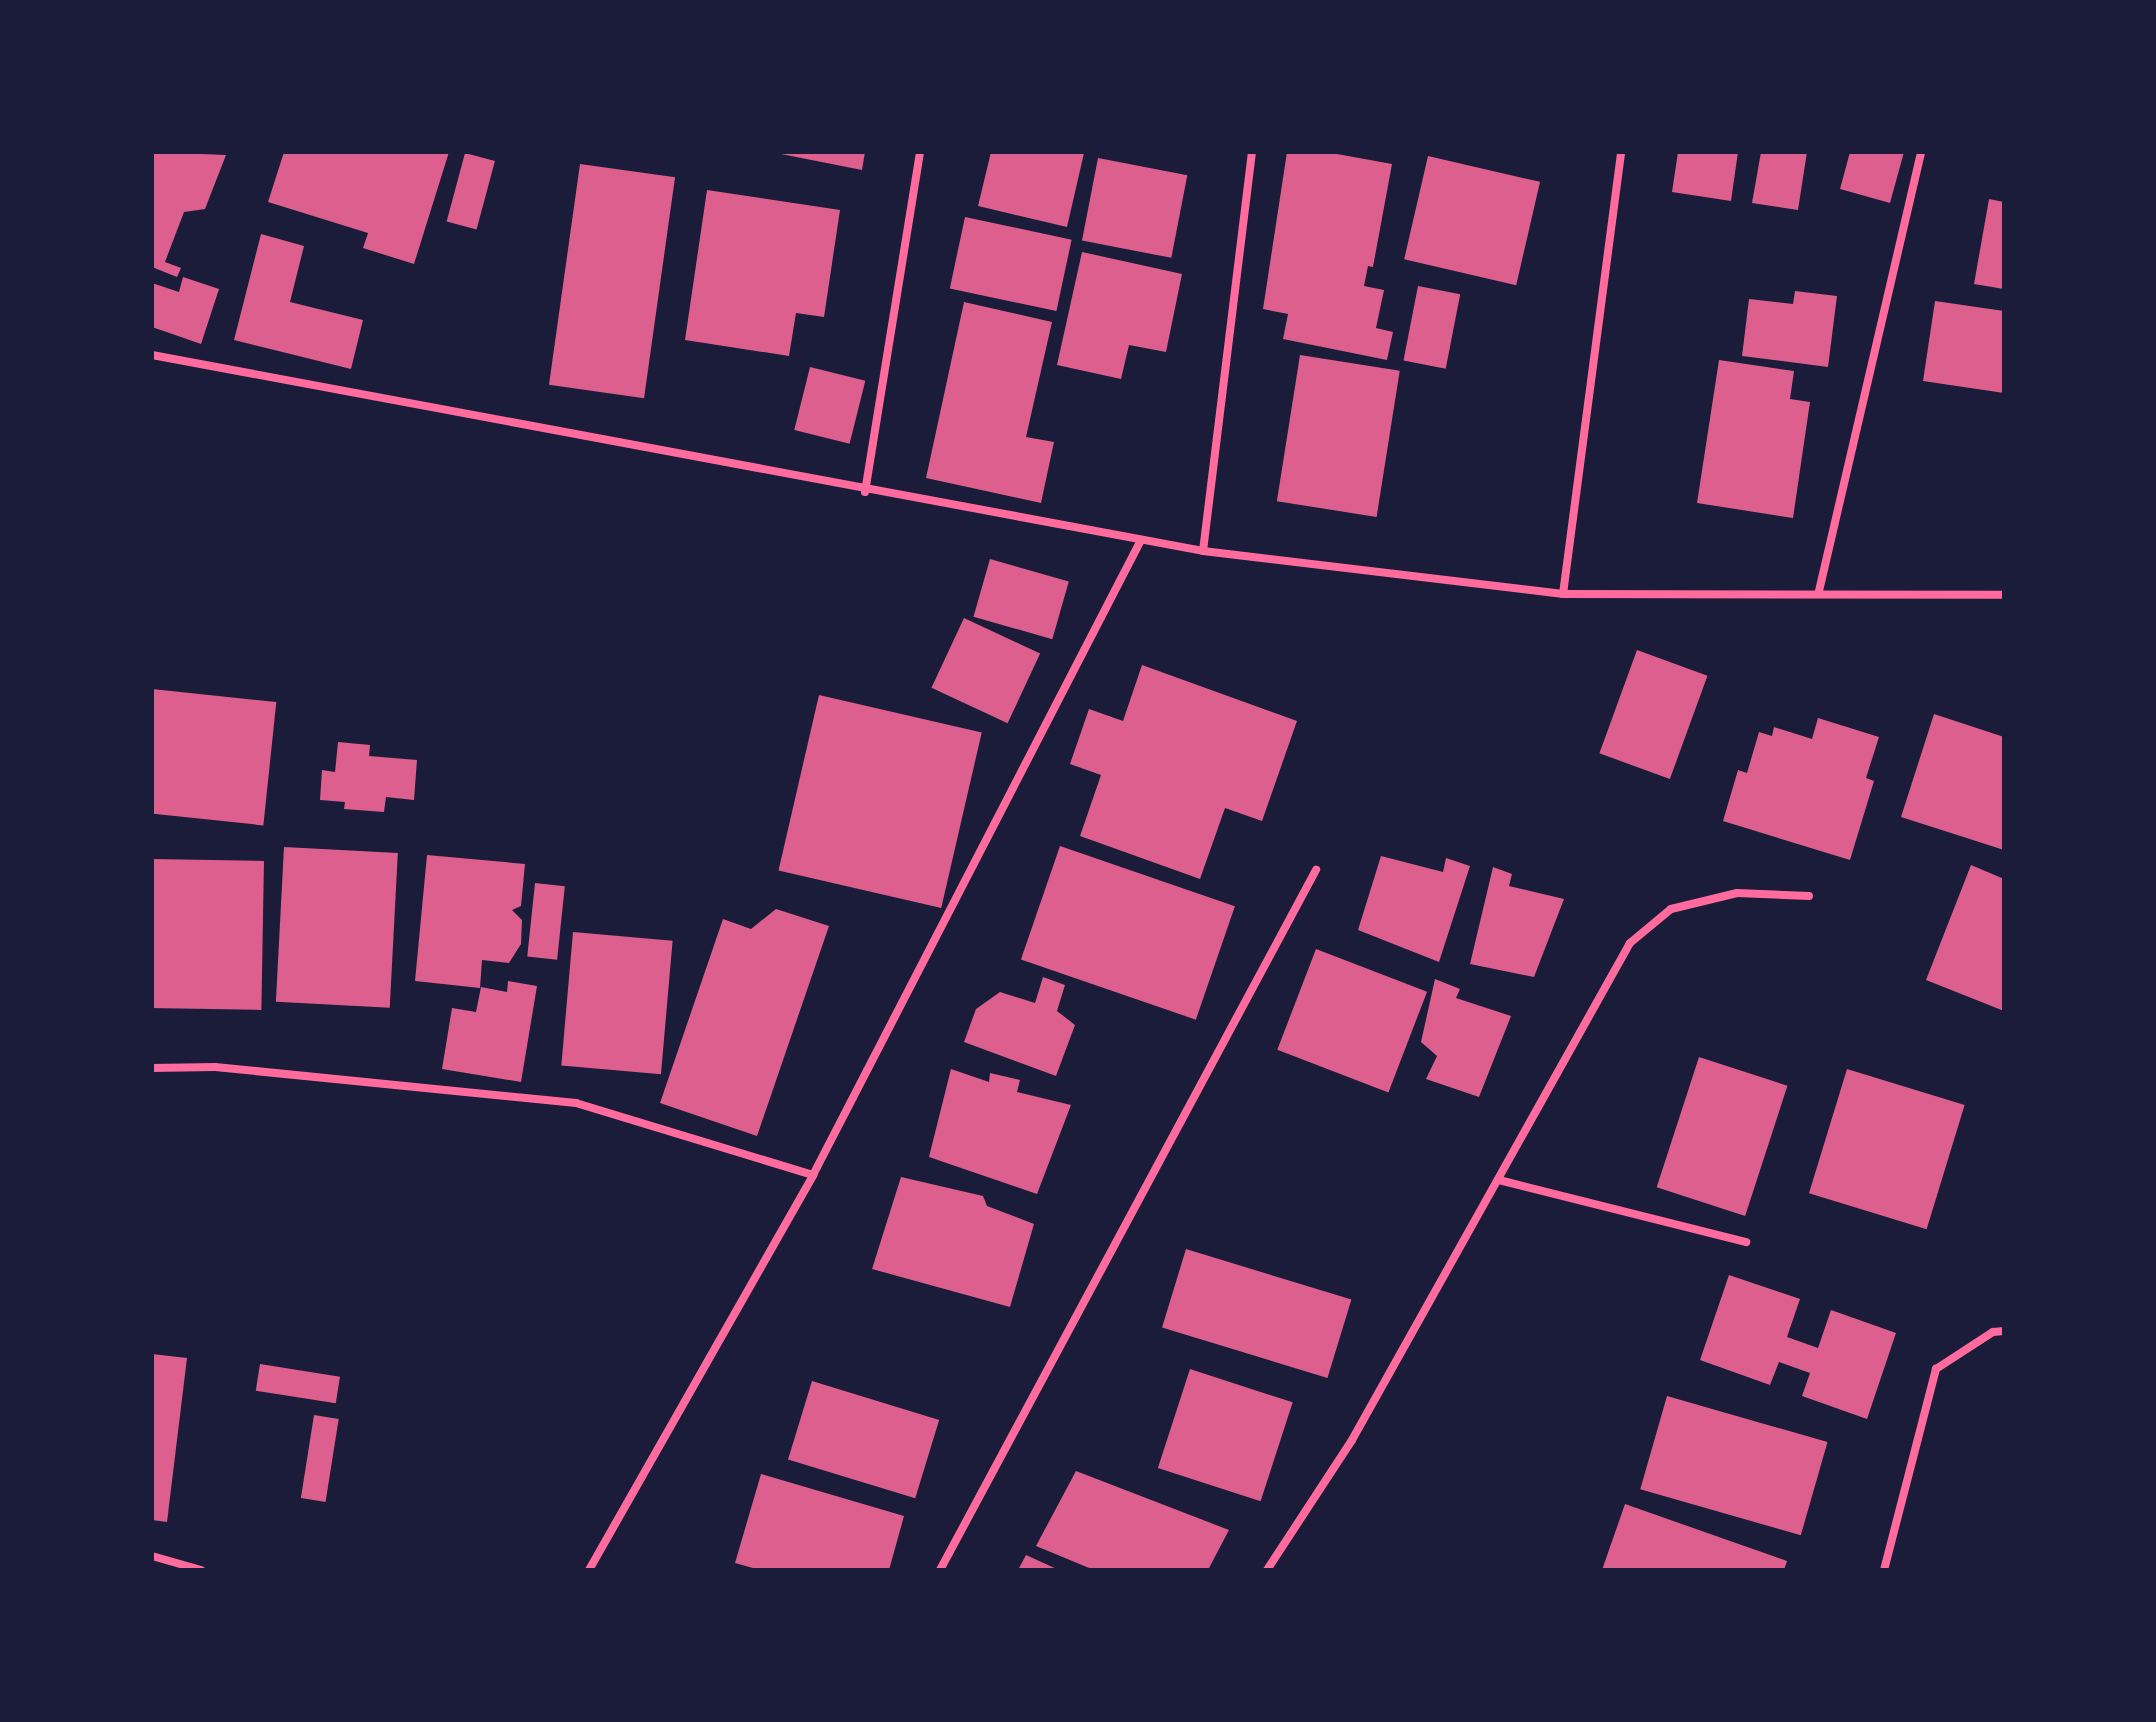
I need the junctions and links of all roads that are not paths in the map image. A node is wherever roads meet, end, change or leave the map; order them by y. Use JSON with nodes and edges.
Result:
{"nodes":[{"id":1,"x":920,"y":152,"type":"edge"},
{"id":2,"x":1252,"y":152,"type":"edge"},
{"id":3,"x":1621,"y":152,"type":"edge"},
{"id":4,"x":1921,"y":152,"type":"edge"},
{"id":5,"x":152,"y":355,"type":"edge"},
{"id":6,"x":865,"y":492,"type":"junction"},
{"id":7,"x":1140,"y":542,"type":"junction"},
{"id":8,"x":1203,"y":551,"type":"junction"},
{"id":9,"x":1819,"y":591,"type":"junction"},
{"id":10,"x":1563,"y":594,"type":"junction"},
{"id":11,"x":2004,"y":595,"type":"edge"},
{"id":12,"x":1316,"y":870,"type":"dead end"},
{"id":13,"x":1809,"y":896,"type":"dead end"},
{"id":14,"x":152,"y":1068,"type":"edge"},
{"id":15,"x":813,"y":1175,"type":"junction"},
{"id":16,"x":1499,"y":1180,"type":"junction"},
{"id":17,"x":1746,"y":1242,"type":"dead end"},
{"id":18,"x":2004,"y":1331,"type":"edge"},
{"id":19,"x":152,"y":1556,"type":"edge"},
{"id":20,"x":201,"y":1570,"type":"edge"},
{"id":21,"x":589,"y":1570,"type":"edge"},
{"id":22,"x":940,"y":1570,"type":"edge"},
{"id":23,"x":1267,"y":1570,"type":"edge"},
{"id":24,"x":1884,"y":1570,"type":"edge"}],
"edges":[{"from":1,"to":6,"type":"street"},
{"from":2,"to":8,"type":"street"},
{"from":3,"to":10,"type":"street"},
{"from":4,"to":9,"type":"street"},
{"from":5,"to":6,"type":"street"},
{"from":6,"to":7,"type":"street"},
{"from":7,"to":8,"type":"street"},
{"from":7,"to":15,"type":"street"},
{"from":8,"to":10,"type":"street"},
{"from":9,"to":10,"type":"street"},
{"from":9,"to":11,"type":"street"},
{"from":12,"to":22,"type":"street"},
{"from":13,"to":16,"type":"street"},
{"from":14,"to":15,"type":"street"},
{"from":15,"to":21,"type":"street"},
{"from":16,"to":17,"type":"street"},
{"from":16,"to":23,"type":"street"},
{"from":18,"to":24,"type":"street"},
{"from":19,"to":20,"type":"street"}]}
